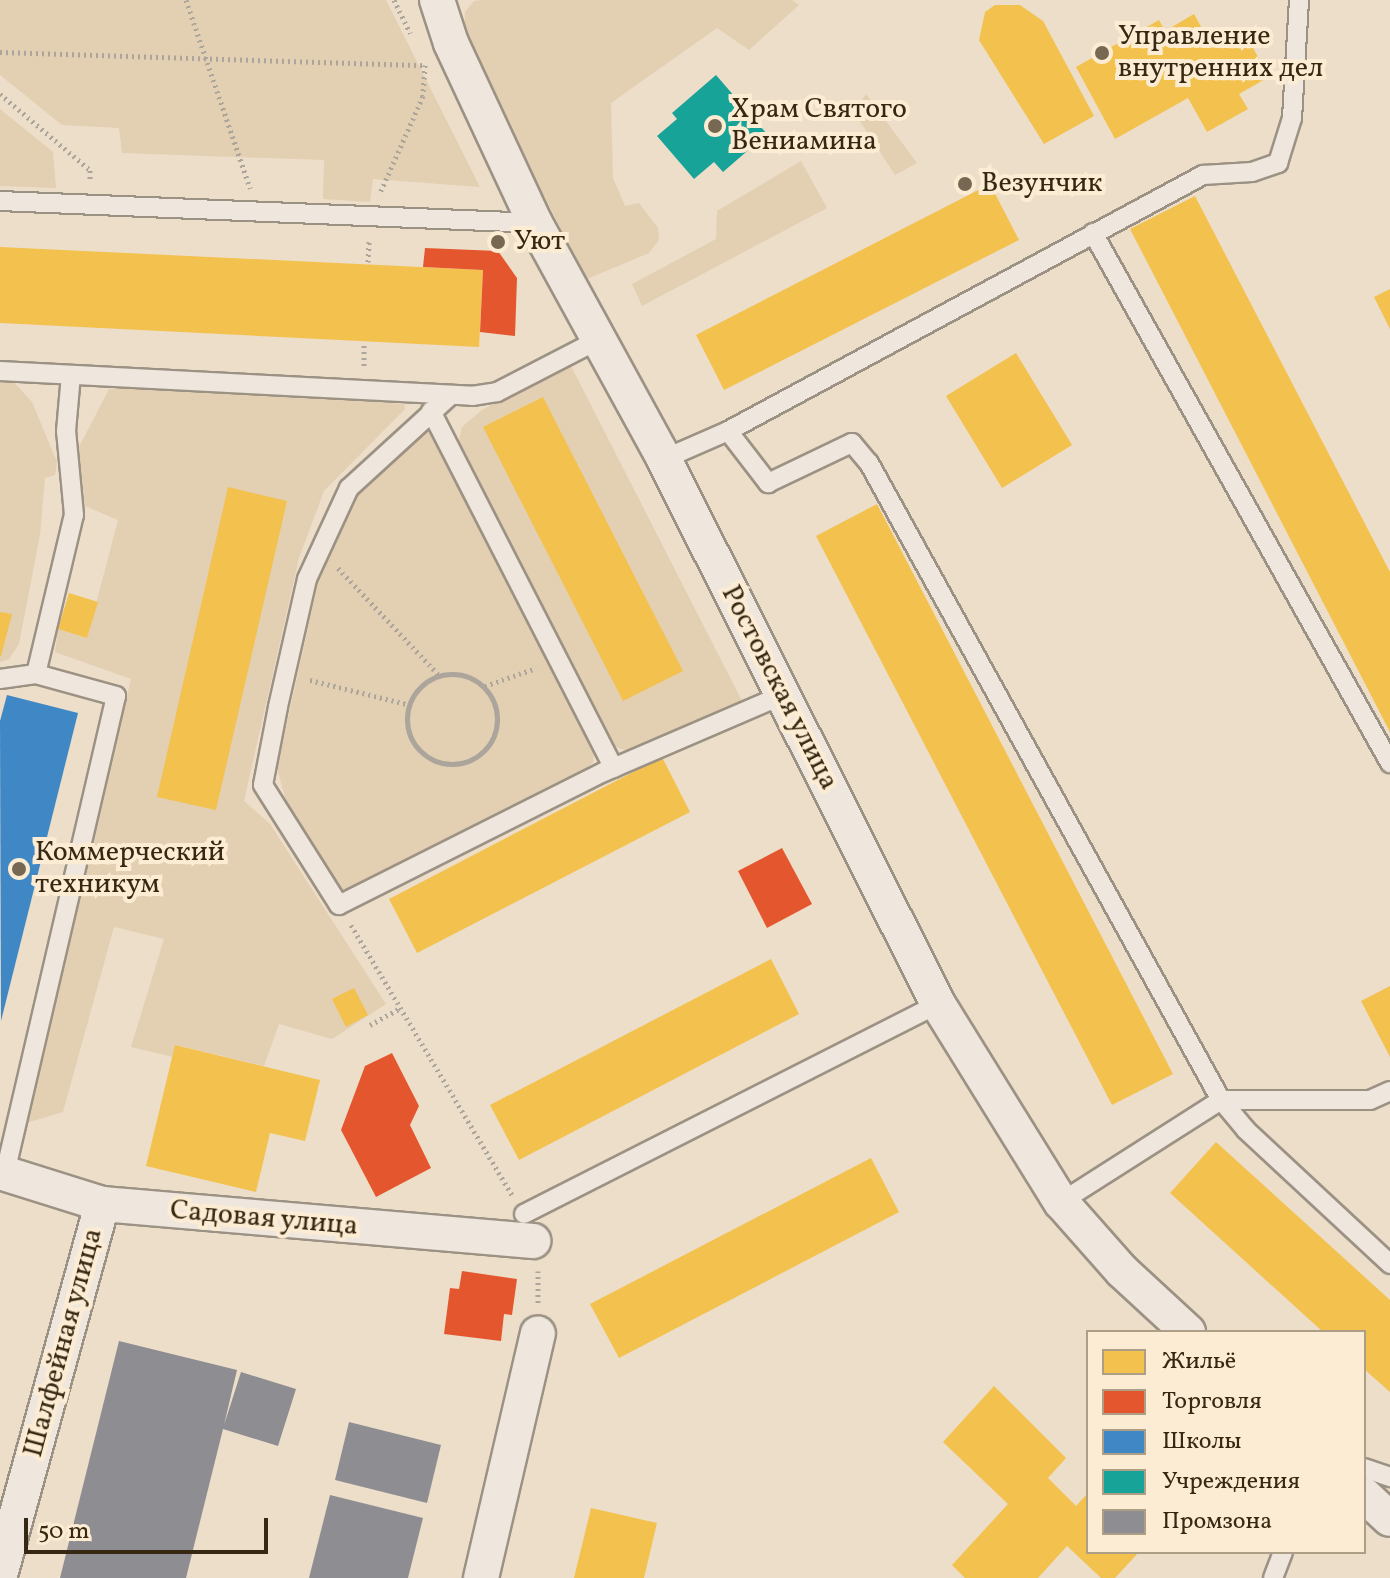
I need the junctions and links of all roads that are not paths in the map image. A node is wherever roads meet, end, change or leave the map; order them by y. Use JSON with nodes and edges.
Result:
{"nodes":[{"id":1,"x":437,"y":0,"type":"edge"},
{"id":2,"x":1299,"y":0,"type":"edge"},
{"id":3,"x":0,"y":201,"type":"edge"},
{"id":4,"x":535,"y":223,"type":"junction"},
{"id":5,"x":1093,"y":233,"type":"junction"},
{"id":6,"x":596,"y":341,"type":"junction"},
{"id":7,"x":0,"y":371,"type":"edge"},
{"id":8,"x":71,"y":375,"type":"junction"},
{"id":9,"x":451,"y":395,"type":"junction"},
{"id":10,"x":431,"y":411,"type":"junction"},
{"id":11,"x":728,"y":431,"type":"junction"},
{"id":12,"x":664,"y":459,"type":"junction"},
{"id":13,"x":36,"y":674,"type":"junction"},
{"id":14,"x":0,"y":679,"type":"edge"},
{"id":15,"x":783,"y":695,"type":"junction"},
{"id":16,"x":1390,"y":763,"type":"edge"},
{"id":17,"x":614,"y":768,"type":"junction"},
{"id":18,"x":938,"y":1004,"type":"junction"},
{"id":19,"x":1390,"y":1091,"type":"edge"},
{"id":20,"x":1221,"y":1100,"type":"junction"},
{"id":21,"x":2,"y":1172,"type":"edge"},
{"id":22,"x":1061,"y":1202,"type":"junction"},
{"id":23,"x":102,"y":1204,"type":"junction"},
{"id":24,"x":529,"y":1228,"type":"joint"},
{"id":25,"x":1390,"y":1264,"type":"edge"},
{"id":26,"x":1186,"y":1330,"type":"edge"},
{"id":27,"x":538,"y":1334,"type":"road end"},
{"id":28,"x":1366,"y":1469,"type":"edge"},
{"id":29,"x":1390,"y":1477,"type":"edge"},
{"id":30,"x":1366,"y":1497,"type":"edge"},
{"id":31,"x":1390,"y":1519,"type":"edge"},
{"id":32,"x":1282,"y":1554,"type":"edge"},
{"id":33,"x":0,"y":1575,"type":"edge"},
{"id":34,"x":481,"y":1578,"type":"edge"},
{"id":35,"x":1273,"y":1578,"type":"edge"}],
"edges":[{"from":1,"to":4,"type":"street","name":"Ростовская улица"},
{"from":2,"to":5,"type":"lane"},
{"from":3,"to":4,"type":"lane"},
{"from":4,"to":6,"type":"street","name":"Ростовская улица"},
{"from":5,"to":11,"type":"lane"},
{"from":5,"to":16,"type":"lane"},
{"from":6,"to":9,"type":"lane"},
{"from":6,"to":12,"type":"street","name":"Ростовская улица"},
{"from":7,"to":8,"type":"lane"},
{"from":8,"to":9,"type":"lane"},
{"from":8,"to":13,"type":"lane"},
{"from":9,"to":10,"type":"lane"},
{"from":10,"to":17,"type":"lane"},
{"from":10,"to":17,"type":"lane"},
{"from":11,"to":12,"type":"lane"},
{"from":11,"to":20,"type":"lane"},
{"from":12,"to":15,"type":"street","name":"Ростовская улица"},
{"from":13,"to":14,"type":"lane"},
{"from":13,"to":21,"type":"lane"},
{"from":15,"to":17,"type":"lane"},
{"from":15,"to":18,"type":"street","name":"Ростовская улица"},
{"from":18,"to":22,"type":"street","name":"Ростовская улица"},
{"from":18,"to":24,"type":"lane"},
{"from":19,"to":20,"type":"lane"},
{"from":20,"to":22,"type":"lane"},
{"from":20,"to":25,"type":"lane"},
{"from":21,"to":23,"type":"street","name":"Садовая улица"},
{"from":22,"to":26,"type":"street","name":"Ростовская улица"},
{"from":23,"to":24,"type":"street","name":"Садовая улица"},
{"from":23,"to":33,"type":"street","name":"Шалфейная улица"},
{"from":27,"to":34,"type":"street"},
{"from":28,"to":29,"type":"lane"},
{"from":30,"to":31,"type":"street"},
{"from":32,"to":35,"type":"lane"}]}
